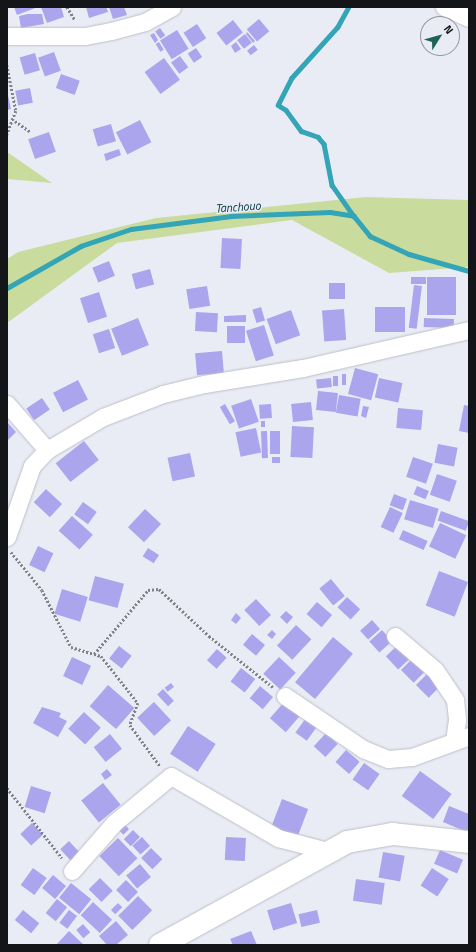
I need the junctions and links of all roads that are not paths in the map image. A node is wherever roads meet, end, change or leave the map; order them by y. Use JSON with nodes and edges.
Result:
{"nodes":[{"id":1,"x":172,"y":7,"type":"edge"},
{"id":2,"x":444,"y":7,"type":"edge"},
{"id":3,"x":469,"y":18,"type":"edge"},
{"id":4,"x":7,"y":36,"type":"edge"},
{"id":5,"x":469,"y":330,"type":"edge"},
{"id":6,"x":7,"y":404,"type":"edge"},
{"id":7,"x":47,"y":450,"type":"junction"},
{"id":8,"x":7,"y":537,"type":"edge"},
{"id":9,"x":395,"y":636,"type":"dead end"},
{"id":10,"x":285,"y":696,"type":"road end"},
{"id":11,"x":462,"y":738,"type":"edge"},
{"id":12,"x":469,"y":842,"type":"edge"},
{"id":13,"x":328,"y":851,"type":"junction"},
{"id":14,"x":72,"y":871,"type":"road end"},
{"id":15,"x":164,"y":944,"type":"edge"}],
"edges":[{"from":1,"to":4,"type":"street"},
{"from":2,"to":3,"type":"street"},
{"from":5,"to":7,"type":"street"},
{"from":6,"to":7,"type":"street"},
{"from":7,"to":8,"type":"street"},
{"from":9,"to":11,"type":"street"},
{"from":10,"to":11,"type":"street"},
{"from":12,"to":13,"type":"main road"},
{"from":13,"to":14,"type":"street"},
{"from":13,"to":15,"type":"main road"}]}
